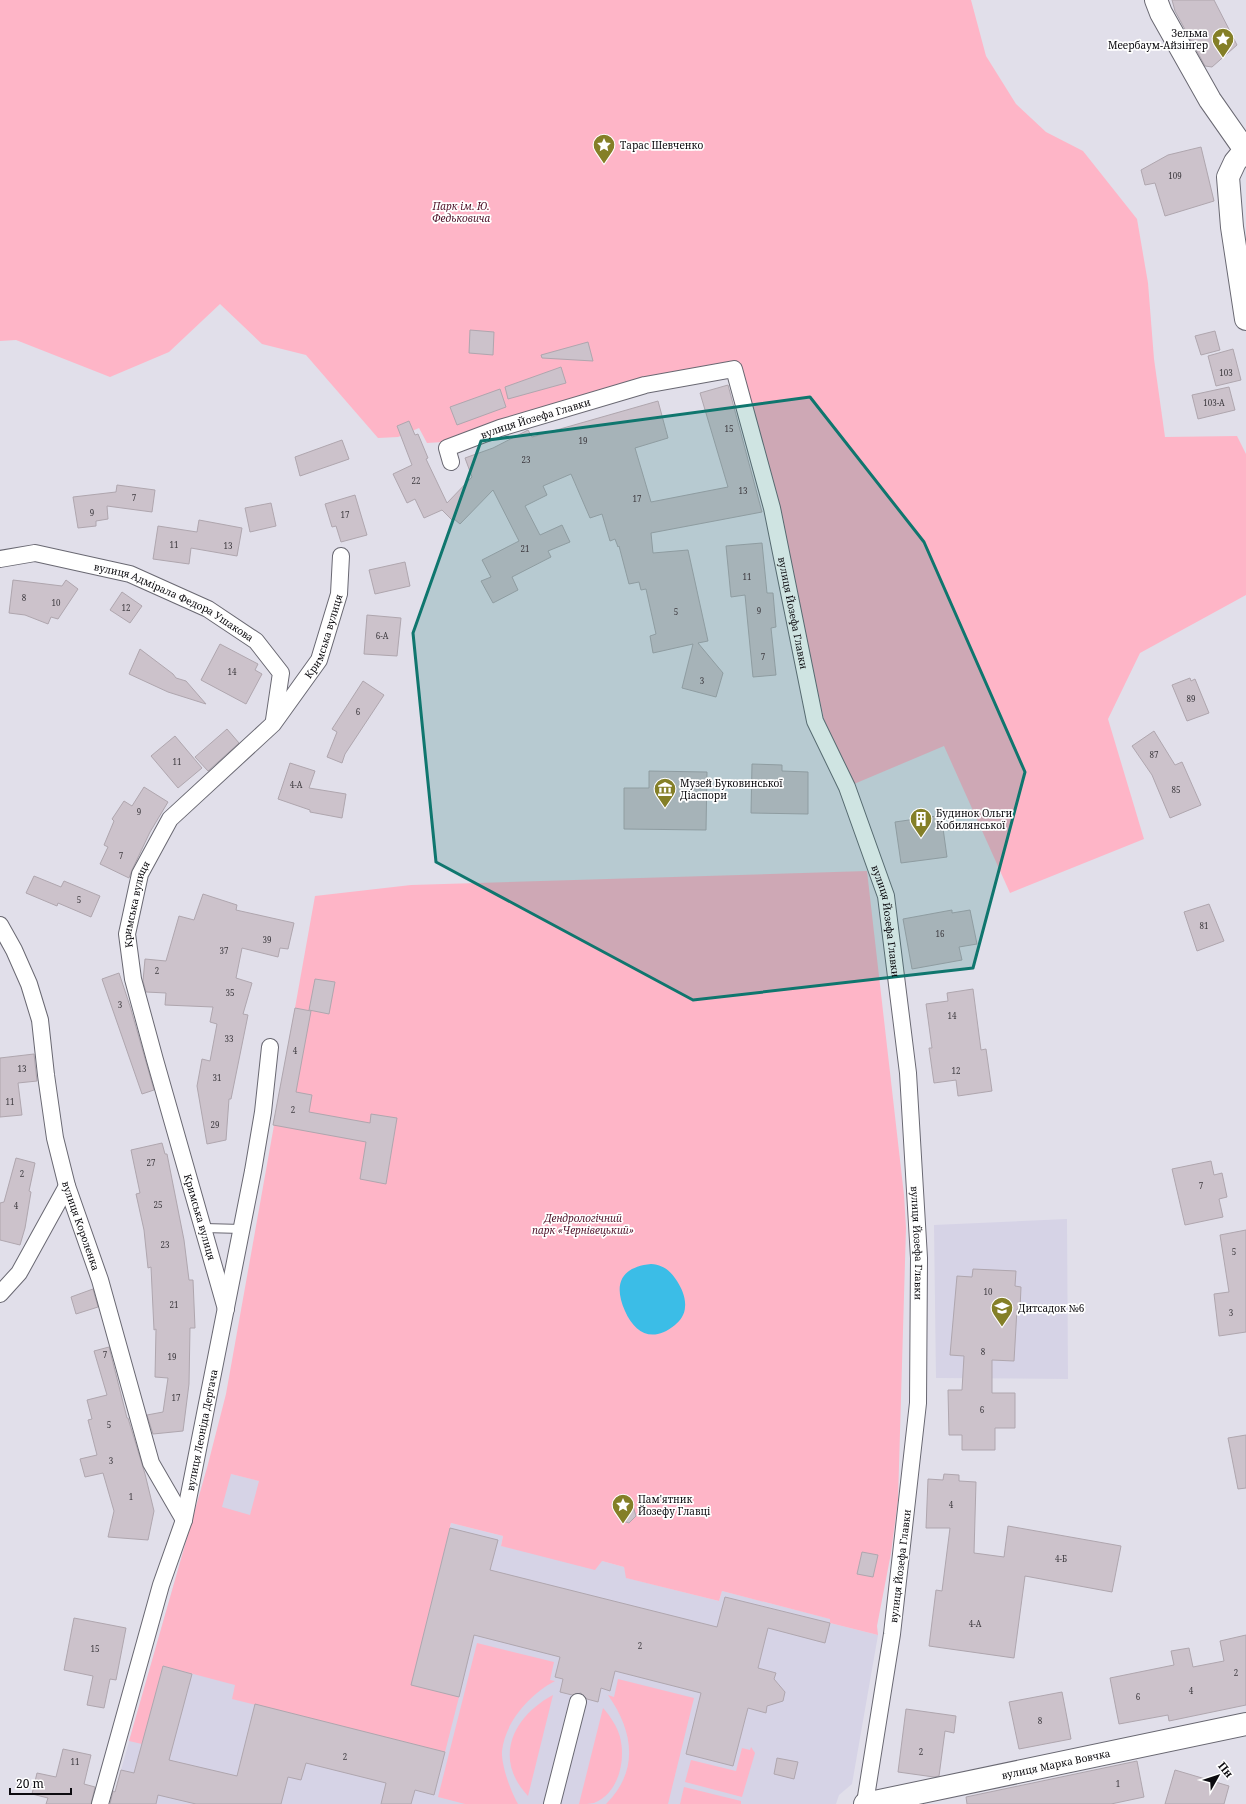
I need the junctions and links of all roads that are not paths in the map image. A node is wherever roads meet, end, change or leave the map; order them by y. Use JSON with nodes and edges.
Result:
{"nodes":[{"id":1,"x":1156,"y":0,"type":"edge"},
{"id":2,"x":1246,"y":150,"type":"edge"},
{"id":3,"x":1246,"y":319,"type":"edge"},
{"id":4,"x":451,"y":462,"type":"dead end"},
{"id":5,"x":341,"y":556,"type":"dead end"},
{"id":6,"x":0,"y":559,"type":"edge"},
{"id":7,"x":273,"y":724,"type":"junction"},
{"id":8,"x":0,"y":925,"type":"edge"},
{"id":9,"x":270,"y":1047,"type":"dead end"},
{"id":10,"x":67,"y":1186,"type":"junction"},
{"id":11,"x":204,"y":1228,"type":"junction"},
{"id":12,"x":242,"y":1229,"type":"junction"},
{"id":13,"x":0,"y":1294,"type":"edge"},
{"id":14,"x":226,"y":1309,"type":"junction"},
{"id":15,"x":184,"y":1520,"type":"junction"},
{"id":16,"x":578,"y":1702,"type":"dead end"},
{"id":17,"x":1246,"y":1724,"type":"edge"},
{"id":18,"x":100,"y":1804,"type":"edge"},
{"id":19,"x":552,"y":1804,"type":"edge"},
{"id":20,"x":865,"y":1804,"type":"edge"}],
"edges":[{"from":1,"to":2,"type":"street"},
{"from":2,"to":3,"type":"street"},
{"from":4,"to":20,"type":"street","name":"вулиця Йозефа Главки"},
{"from":5,"to":7,"type":"street","name":"Кримська вулиця"},
{"from":6,"to":7,"type":"street","name":"вулиця Адмірала Федора Ушакова"},
{"from":7,"to":11,"type":"street","name":"Кримська вулиця"},
{"from":8,"to":10,"type":"street","name":"вулиця Короленка"},
{"from":9,"to":12,"type":"street","name":"вулиця Леоніда Дергача"},
{"from":10,"to":13,"type":"street"},
{"from":10,"to":15,"type":"street","name":"вулиця Короленка"},
{"from":11,"to":12,"type":"lane"},
{"from":11,"to":14,"type":"street","name":"Кримська вулиця"},
{"from":12,"to":14,"type":"street","name":"вулиця Леоніда Дергача"},
{"from":14,"to":15,"type":"street","name":"вулиця Леоніда Дергача"},
{"from":15,"to":18,"type":"street","name":"вулиця Леоніда Дергача"},
{"from":16,"to":19,"type":"street"},
{"from":17,"to":20,"type":"street","name":"вулиця Марка Вовчка"}]}
